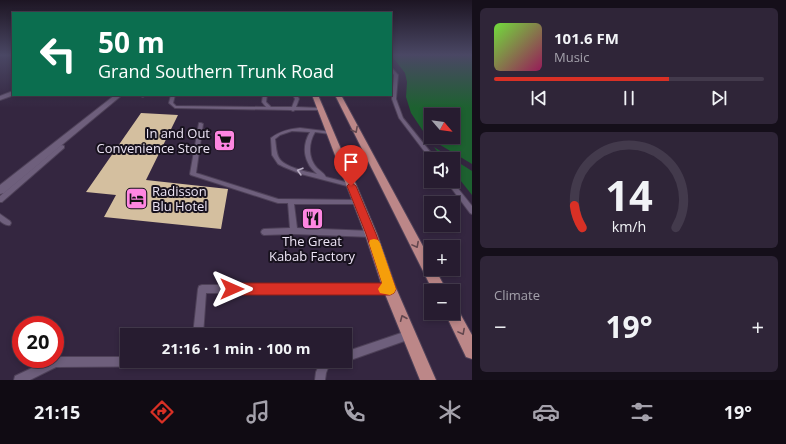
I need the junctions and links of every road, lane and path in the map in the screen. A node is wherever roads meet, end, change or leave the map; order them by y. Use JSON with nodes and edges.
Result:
{"nodes":[{"id":1,"x":394,"y":73,"type":"edge"},
{"id":2,"x":12,"y":93,"type":"edge"},
{"id":3,"x":118,"y":96,"type":"edge"},
{"id":4,"x":173,"y":96,"type":"edge"},
{"id":5,"x":265,"y":96,"type":"edge"},
{"id":6,"x":296,"y":96,"type":"edge"},
{"id":7,"x":315,"y":96,"type":"edge"},
{"id":8,"x":339,"y":96,"type":"edge"},
{"id":9,"x":0,"y":98,"type":"edge"},
{"id":10,"x":270,"y":109,"type":"junction"},
{"id":11,"x":320,"y":109,"type":"junction"},
{"id":12,"x":293,"y":110,"type":"junction"},
{"id":13,"x":201,"y":124,"type":"dead end"},
{"id":14,"x":313,"y":131,"type":"junction"},
{"id":15,"x":330,"y":133,"type":"junction"},
{"id":16,"x":62,"y":147,"type":"dead end"},
{"id":17,"x":427,"y":152,"type":"edge"},
{"id":18,"x":326,"y":178,"type":"junction"},
{"id":19,"x":351,"y":186,"type":"junction"},
{"id":20,"x":454,"y":188,"type":"edge"},
{"id":21,"x":0,"y":190,"type":"edge"},
{"id":22,"x":0,"y":200,"type":"edge"},
{"id":23,"x":291,"y":201,"type":"junction"},
{"id":24,"x":358,"y":202,"type":"junction"},
{"id":25,"x":472,"y":211,"type":"edge"},
{"id":26,"x":0,"y":216,"type":"edge"},
{"id":27,"x":8,"y":223,"type":"dead end"},
{"id":28,"x":294,"y":231,"type":"junction"},
{"id":29,"x":264,"y":232,"type":"dead end"},
{"id":30,"x":371,"y":234,"type":"junction"},
{"id":31,"x":436,"y":284,"type":"edge"},
{"id":32,"x":390,"y":289,"type":"junction"},
{"id":33,"x":456,"y":320,"type":"edge"},
{"id":34,"x":199,"y":328,"type":"edge"},
{"id":35,"x":410,"y":335,"type":"junction"},
{"id":36,"x":472,"y":351,"type":"edge"},
{"id":37,"x":352,"y":355,"type":"edge"},
{"id":38,"x":120,"y":362,"type":"edge"},
{"id":39,"x":323,"y":368,"type":"edge"},
{"id":40,"x":19,"y":380,"type":"edge"},
{"id":41,"x":320,"y":380,"type":"edge"},
{"id":42,"x":428,"y":380,"type":"edge"}],
"edges":[{"from":1,"to":17,"type":"lane"},
{"from":2,"to":9,"type":"street"},
{"from":3,"to":21,"type":"street"},
{"from":4,"to":10,"type":"lane"},
{"from":5,"to":10,"type":"lane"},
{"from":6,"to":12,"type":"lane"},
{"from":7,"to":11,"type":"main road"},
{"from":8,"to":31,"type":"main road","one_way":true},
{"from":10,"to":12,"type":"lane"},
{"from":11,"to":12,"type":"lane"},
{"from":11,"to":15,"type":"main road"},
{"from":13,"to":23,"type":"lane"},
{"from":14,"to":15,"type":"lane"},
{"from":14,"to":18,"type":"lane"},
{"from":18,"to":14,"type":"lane","one_way":true},
{"from":15,"to":19,"type":"main road"},
{"from":16,"to":22,"type":"lane"},
{"from":18,"to":19,"type":"lane"},
{"from":19,"to":24,"type":"main road"},
{"from":20,"to":25,"type":"lane"},
{"from":23,"to":24,"type":"lane"},
{"from":23,"to":28,"type":"lane"},
{"from":24,"to":30,"type":"main road"},
{"from":26,"to":27,"type":"lane"},
{"from":28,"to":29,"type":"lane"},
{"from":28,"to":30,"type":"lane"},
{"from":30,"to":32,"type":"main road"},
{"from":32,"to":34,"type":"lane"},
{"from":35,"to":32,"type":"main road","one_way":true},
{"from":33,"to":36,"type":"main road","one_way":true},
{"from":35,"to":37,"type":"lane"},
{"from":35,"to":42,"type":"main road"},
{"from":38,"to":40,"type":"lane"},
{"from":39,"to":41,"type":"lane"}]}
